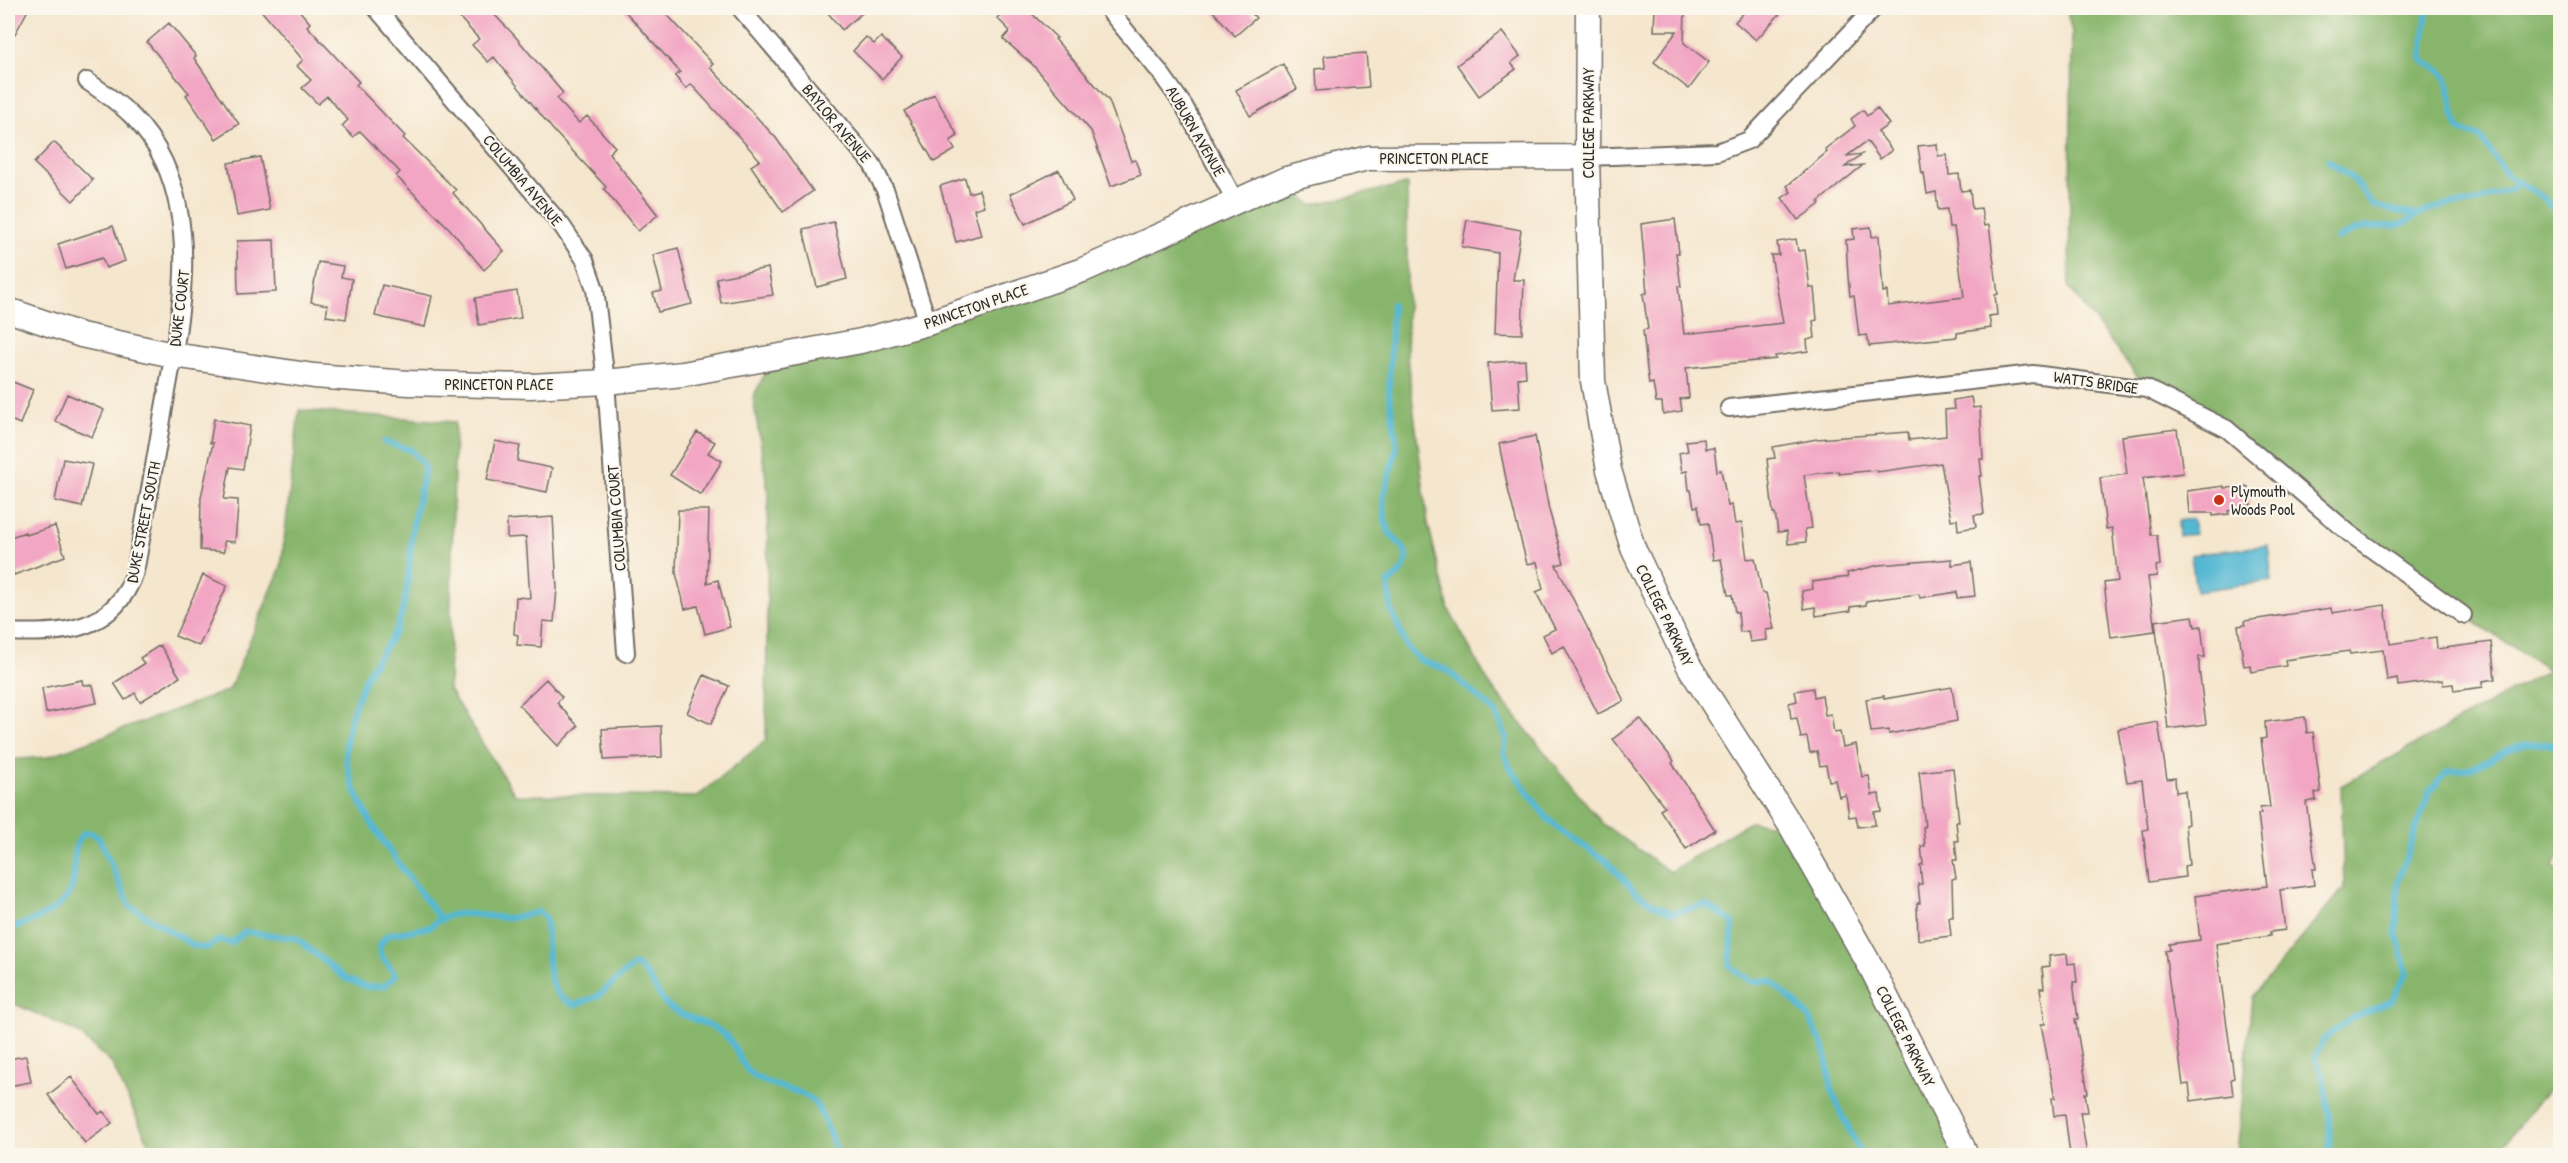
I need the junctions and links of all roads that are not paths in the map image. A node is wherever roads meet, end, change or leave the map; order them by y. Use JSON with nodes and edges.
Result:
{"nodes":[{"id":1,"x":376,"y":8,"type":"edge"},
{"id":2,"x":740,"y":8,"type":"edge"},
{"id":3,"x":1107,"y":8,"type":"edge"},
{"id":4,"x":1588,"y":8,"type":"edge"},
{"id":5,"x":1874,"y":8,"type":"edge"},
{"id":6,"x":87,"y":81,"type":"dead end"},
{"id":7,"x":1587,"y":157,"type":"junction"},
{"id":8,"x":1236,"y":202,"type":"junction"},
{"id":9,"x":8,"y":310,"type":"edge"},
{"id":10,"x":928,"y":323,"type":"junction"},
{"id":11,"x":173,"y":355,"type":"junction"},
{"id":12,"x":606,"y":382,"type":"junction"},
{"id":13,"x":1729,"y":408,"type":"dead end"},
{"id":14,"x":2463,"y":615,"type":"dead end"},
{"id":15,"x":8,"y":632,"type":"edge"},
{"id":16,"x":626,"y":653,"type":"dead end"},
{"id":17,"x":1967,"y":1155,"type":"edge"}],
"edges":[{"from":1,"to":12,"type":"street","name":"COLUMBIA AVENUE"},
{"from":2,"to":10,"type":"street","name":"BAYLOR AVENUE"},
{"from":3,"to":8,"type":"street","name":"AUBURN AVENUE"},
{"from":4,"to":7,"type":"street","name":"COLLEGE PARKWAY"},
{"from":5,"to":7,"type":"street","name":"PRINCETON PLACE"},
{"from":6,"to":11,"type":"street","name":"DUKE COURT"},
{"from":7,"to":8,"type":"street","name":"PRINCETON PLACE"},
{"from":7,"to":17,"type":"street","name":"COLLEGE PARKWAY"},
{"from":8,"to":10,"type":"street","name":"PRINCETON PLACE"},
{"from":9,"to":11,"type":"street","name":"PRINCETON PLACE"},
{"from":10,"to":12,"type":"street","name":"PRINCETON PLACE"},
{"from":11,"to":12,"type":"street","name":"PRINCETON PLACE"},
{"from":11,"to":15,"type":"street","name":"DUKE STREET SOUTH"},
{"from":12,"to":16,"type":"street","name":"COLUMBIA COURT"},
{"from":13,"to":14,"type":"street","name":"WATTS BRIDGE"}]}
